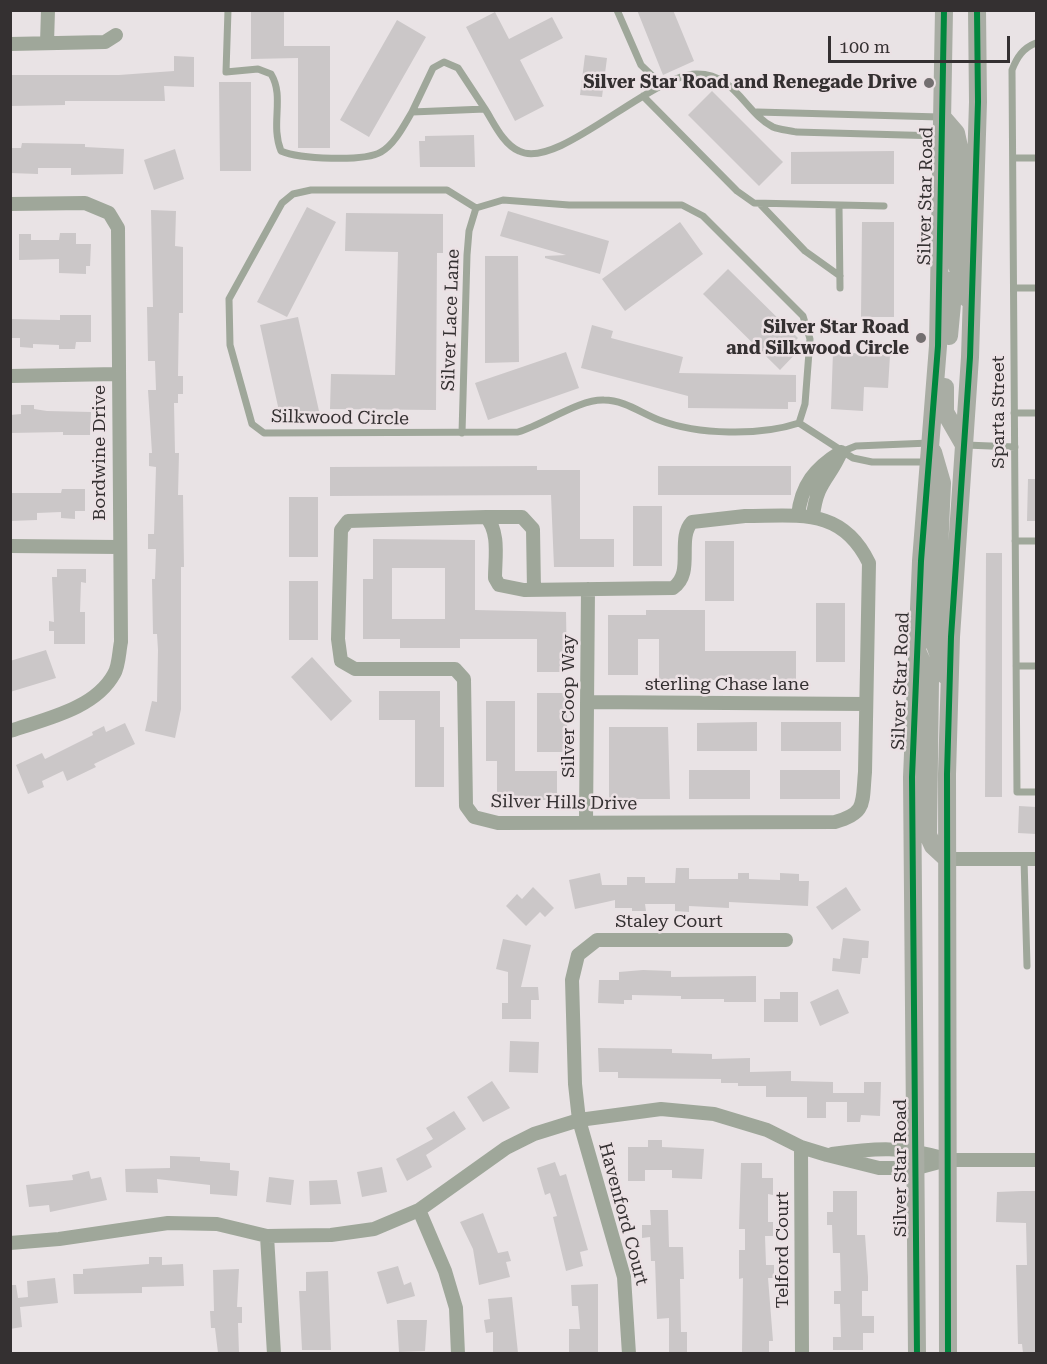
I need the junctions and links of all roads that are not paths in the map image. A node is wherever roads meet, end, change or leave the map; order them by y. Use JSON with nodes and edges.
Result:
{"nodes":[{"id":1,"x":48,"y":10,"type":"edge"},
{"id":2,"x":228,"y":10,"type":"edge"},
{"id":3,"x":617,"y":10,"type":"edge"},
{"id":4,"x":944,"y":10,"type":"edge"},
{"id":5,"x":977,"y":10,"type":"edge"},
{"id":6,"x":116,"y":35,"type":"dead end"},
{"id":7,"x":47,"y":43,"type":"junction"},
{"id":8,"x":1036,"y":43,"type":"edge"},
{"id":9,"x":10,"y":44,"type":"edge"},
{"id":10,"x":662,"y":85,"type":"junction"},
{"id":11,"x":643,"y":96,"type":"junction"},
{"id":12,"x":485,"y":109,"type":"junction"},
{"id":13,"x":412,"y":112,"type":"junction"},
{"id":14,"x":757,"y":112,"type":"junction"},
{"id":15,"x":943,"y":118,"type":"junction"},
{"id":16,"x":943,"y":136,"type":"junction"},
{"id":17,"x":1013,"y":158,"type":"junction"},
{"id":18,"x":1036,"y":158,"type":"edge"},
{"id":19,"x":10,"y":204,"type":"edge"},
{"id":20,"x":760,"y":205,"type":"junction"},
{"id":21,"x":839,"y":206,"type":"junction"},
{"id":22,"x":884,"y":206,"type":"dead end"},
{"id":23,"x":476,"y":208,"type":"junction"},
{"id":24,"x":940,"y":261,"type":"junction"},
{"id":25,"x":840,"y":276,"type":"junction"},
{"id":26,"x":840,"y":288,"type":"dead end"},
{"id":27,"x":1014,"y":288,"type":"junction"},
{"id":28,"x":1036,"y":288,"type":"edge"},
{"id":29,"x":972,"y":309,"type":"junction"},
{"id":30,"x":117,"y":374,"type":"junction"},
{"id":31,"x":10,"y":376,"type":"edge"},
{"id":32,"x":1014,"y":413,"type":"junction"},
{"id":33,"x":1036,"y":413,"type":"edge"},
{"id":34,"x":799,"y":423,"type":"junction"},
{"id":35,"x":462,"y":433,"type":"junction"},
{"id":36,"x":964,"y":445,"type":"junction"},
{"id":37,"x":1015,"y":447,"type":"junction"},
{"id":38,"x":841,"y":452,"type":"junction"},
{"id":39,"x":929,"y":452,"type":"junction"},
{"id":40,"x":798,"y":516,"type":"junction"},
{"id":41,"x":813,"y":516,"type":"junction"},
{"id":42,"x":486,"y":517,"type":"junction"},
{"id":43,"x":1015,"y":541,"type":"junction"},
{"id":44,"x":1036,"y":541,"type":"edge"},
{"id":45,"x":10,"y":546,"type":"edge"},
{"id":46,"x":118,"y":547,"type":"junction"},
{"id":47,"x":588,"y":589,"type":"junction"},
{"id":48,"x":534,"y":590,"type":"junction"},
{"id":49,"x":916,"y":648,"type":"junction"},
{"id":50,"x":1016,"y":666,"type":"junction"},
{"id":51,"x":1036,"y":666,"type":"edge"},
{"id":52,"x":950,"y":687,"type":"junction"},
{"id":53,"x":587,"y":702,"type":"junction"},
{"id":54,"x":866,"y":704,"type":"junction"},
{"id":55,"x":10,"y":731,"type":"edge"},
{"id":56,"x":1036,"y":792,"type":"edge"},
{"id":57,"x":586,"y":822,"type":"junction"},
{"id":58,"x":947,"y":859,"type":"junction"},
{"id":59,"x":1030,"y":859,"type":"edge"},
{"id":60,"x":786,"y":940,"type":"dead end"},
{"id":61,"x":1027,"y":966,"type":"dead end"},
{"id":62,"x":579,"y":1120,"type":"junction"},
{"id":63,"x":801,"y":1147,"type":"junction"},
{"id":64,"x":827,"y":1155,"type":"junction"},
{"id":65,"x":917,"y":1159,"type":"junction"},
{"id":66,"x":947,"y":1160,"type":"junction"},
{"id":67,"x":1036,"y":1161,"type":"edge"},
{"id":68,"x":419,"y":1210,"type":"junction"},
{"id":69,"x":267,"y":1236,"type":"junction"},
{"id":70,"x":10,"y":1243,"type":"edge"},
{"id":71,"x":274,"y":1353,"type":"edge"},
{"id":72,"x":458,"y":1353,"type":"edge"},
{"id":73,"x":629,"y":1353,"type":"edge"},
{"id":74,"x":802,"y":1353,"type":"edge"},
{"id":75,"x":917,"y":1353,"type":"edge"},
{"id":76,"x":948,"y":1353,"type":"edge"}],
"edges":[{"from":1,"to":7,"type":"street"},
{"from":2,"to":13,"type":"lane"},
{"from":3,"to":10,"type":"lane"},
{"from":4,"to":15,"type":"main road","name":"Silver Star Road"},
{"from":5,"to":29,"type":"main road"},
{"from":6,"to":7,"type":"street"},
{"from":7,"to":9,"type":"street"},
{"from":8,"to":17,"type":"lane","name":"Sparta Street"},
{"from":10,"to":11,"type":"lane"},
{"from":10,"to":14,"type":"lane"},
{"from":11,"to":12,"type":"lane"},
{"from":11,"to":20,"type":"lane"},
{"from":12,"to":13,"type":"lane"},
{"from":12,"to":13,"type":"lane"},
{"from":14,"to":15,"type":"lane"},
{"from":14,"to":16,"type":"lane"},
{"from":15,"to":16,"type":"main road","name":"Silver Star Road"},
{"from":15,"to":29,"type":"main road"},
{"from":16,"to":24,"type":"main road","name":"Silver Star Road"},
{"from":17,"to":18,"type":"lane"},
{"from":17,"to":27,"type":"lane","name":"Sparta Street"},
{"from":19,"to":30,"type":"street","name":"Bordwine Drive"},
{"from":20,"to":21,"type":"lane"},
{"from":20,"to":25,"type":"lane"},
{"from":21,"to":22,"type":"lane"},
{"from":21,"to":25,"type":"lane"},
{"from":23,"to":34,"type":"lane"},
{"from":23,"to":35,"type":"lane","name":"Silver Lace Lane"},
{"from":23,"to":35,"type":"lane","name":"Silkwood Circle"},
{"from":24,"to":36,"type":"main road"},
{"from":24,"to":39,"type":"main road","name":"Silver Star Road"},
{"from":25,"to":26,"type":"lane"},
{"from":27,"to":28,"type":"lane"},
{"from":27,"to":32,"type":"lane","name":"Sparta Street"},
{"from":29,"to":36,"type":"main road"},
{"from":30,"to":31,"type":"street"},
{"from":30,"to":46,"type":"street","name":"Bordwine Drive"},
{"from":32,"to":33,"type":"lane"},
{"from":32,"to":37,"type":"lane","name":"Sparta Street"},
{"from":34,"to":35,"type":"lane","name":"Silkwood Circle"},
{"from":34,"to":38,"type":"lane"},
{"from":36,"to":37,"type":"lane"},
{"from":36,"to":52,"type":"main road"},
{"from":37,"to":43,"type":"lane","name":"Sparta Street"},
{"from":38,"to":39,"type":"lane"},
{"from":38,"to":39,"type":"lane"},
{"from":38,"to":40,"type":"street"},
{"from":38,"to":41,"type":"street"},
{"from":39,"to":49,"type":"main road","name":"Silver Star Road"},
{"from":39,"to":52,"type":"main road"},
{"from":40,"to":41,"type":"street","name":"Silver Hills Drive"},
{"from":40,"to":47,"type":"street","name":"Silver Hills Drive"},
{"from":41,"to":54,"type":"street","name":"Silver Hills Drive"},
{"from":42,"to":48,"type":"street","name":"Silver Hills Drive"},
{"from":42,"to":48,"type":"street"},
{"from":42,"to":57,"type":"street","name":"Silver Hills Drive"},
{"from":43,"to":44,"type":"lane"},
{"from":43,"to":50,"type":"lane","name":"Sparta Street"},
{"from":45,"to":46,"type":"street"},
{"from":46,"to":55,"type":"street","name":"Bordwine Drive"},
{"from":47,"to":48,"type":"street","name":"Silver Hills Drive"},
{"from":47,"to":53,"type":"street","name":"Silver Coop Way"},
{"from":49,"to":58,"type":"main road"},
{"from":49,"to":65,"type":"main road","name":"Silver Star Road"},
{"from":50,"to":51,"type":"lane"},
{"from":50,"to":56,"type":"lane","name":"Sparta Street"},
{"from":52,"to":58,"type":"main road"},
{"from":53,"to":54,"type":"street","name":"sterling Chase lane"},
{"from":53,"to":57,"type":"street","name":"Silver Coop Way"},
{"from":54,"to":57,"type":"street","name":"Silver Hills Drive"},
{"from":58,"to":59,"type":"street"},
{"from":58,"to":66,"type":"main road"},
{"from":59,"to":61,"type":"lane"},
{"from":60,"to":62,"type":"street","name":"Staley Court"},
{"from":62,"to":63,"type":"street"},
{"from":62,"to":68,"type":"street"},
{"from":62,"to":73,"type":"street","name":"Havenford Court"},
{"from":63,"to":64,"type":"street"},
{"from":63,"to":74,"type":"street","name":"Telford Court"},
{"from":64,"to":65,"type":"street"},
{"from":64,"to":65,"type":"street"},
{"from":65,"to":66,"type":"street"},
{"from":65,"to":75,"type":"main road","name":"Silver Star Road"},
{"from":66,"to":67,"type":"street"},
{"from":66,"to":76,"type":"main road"},
{"from":68,"to":69,"type":"street"},
{"from":68,"to":72,"type":"street"},
{"from":69,"to":70,"type":"street"},
{"from":69,"to":71,"type":"street"}]}
